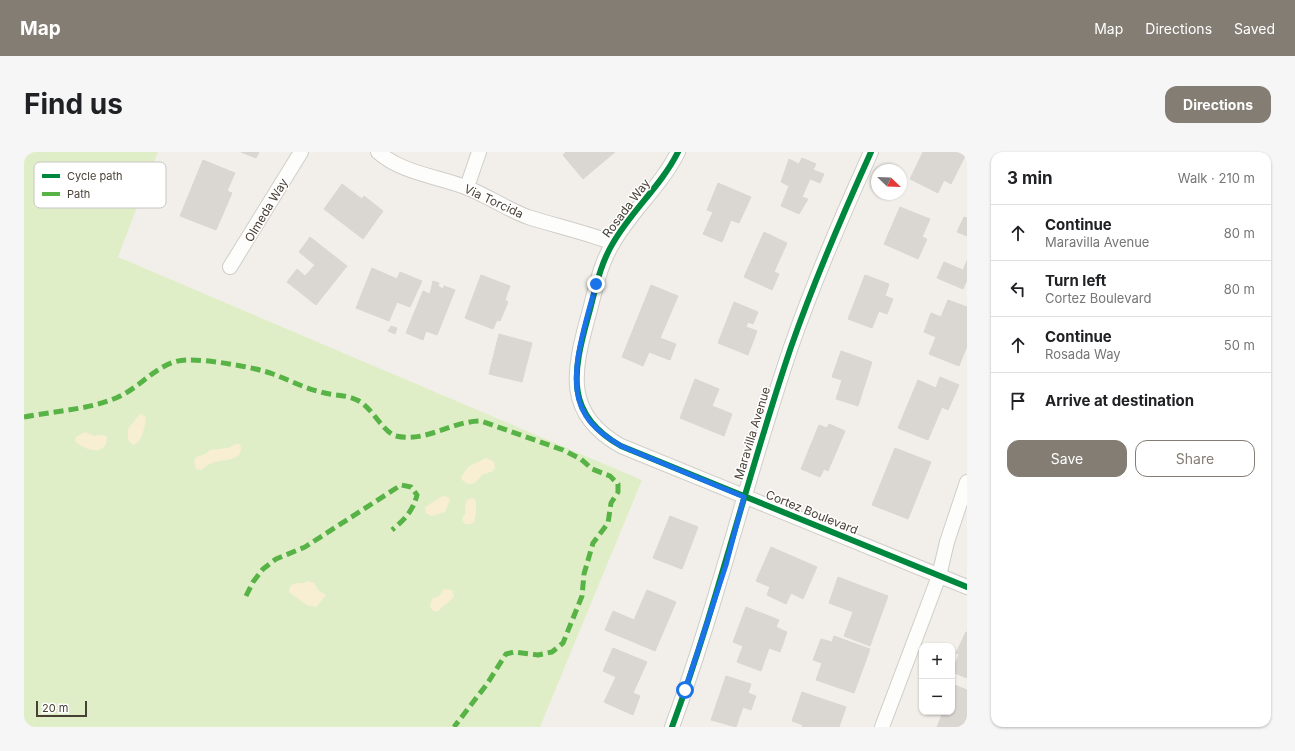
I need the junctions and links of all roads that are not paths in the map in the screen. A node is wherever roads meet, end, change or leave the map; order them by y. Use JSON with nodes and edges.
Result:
{"nodes":[{"id":1,"x":301,"y":152,"type":"edge"},
{"id":2,"x":378,"y":152,"type":"edge"},
{"id":3,"x":479,"y":152,"type":"edge"},
{"id":4,"x":678,"y":152,"type":"edge"},
{"id":5,"x":871,"y":152,"type":"edge"},
{"id":6,"x":467,"y":187,"type":"junction"},
{"id":7,"x":613,"y":243,"type":"junction"},
{"id":8,"x":230,"y":267,"type":"dead end"},
{"id":9,"x":579,"y":398,"type":"joint"},
{"id":10,"x":967,"y":482,"type":"edge"},
{"id":11,"x":744,"y":497,"type":"junction"},
{"id":12,"x":939,"y":576,"type":"junction"},
{"id":13,"x":967,"y":587,"type":"edge"},
{"id":14,"x":672,"y":727,"type":"edge"},
{"id":15,"x":882,"y":727,"type":"edge"}],
"edges":[{"from":1,"to":8,"type":"street","name":"Olmeda Way"},
{"from":2,"to":6,"type":"street","name":"Via Torcida"},
{"from":3,"to":6,"type":"street"},
{"from":4,"to":7,"type":"street","name":"Rosada Way"},
{"from":5,"to":11,"type":"street","name":"Maravilla Avenue"},
{"from":6,"to":7,"type":"street","name":"Via Torcida"},
{"from":7,"to":9,"type":"street","name":"Rosada Way"},
{"from":9,"to":11,"type":"street","name":"Cortez Boulevard"},
{"from":10,"to":12,"type":"street"},
{"from":11,"to":12,"type":"street","name":"Cortez Boulevard"},
{"from":11,"to":14,"type":"street","name":"Maravilla Avenue"},
{"from":12,"to":13,"type":"street","name":"Cortez Boulevard"},
{"from":12,"to":15,"type":"street"}]}
